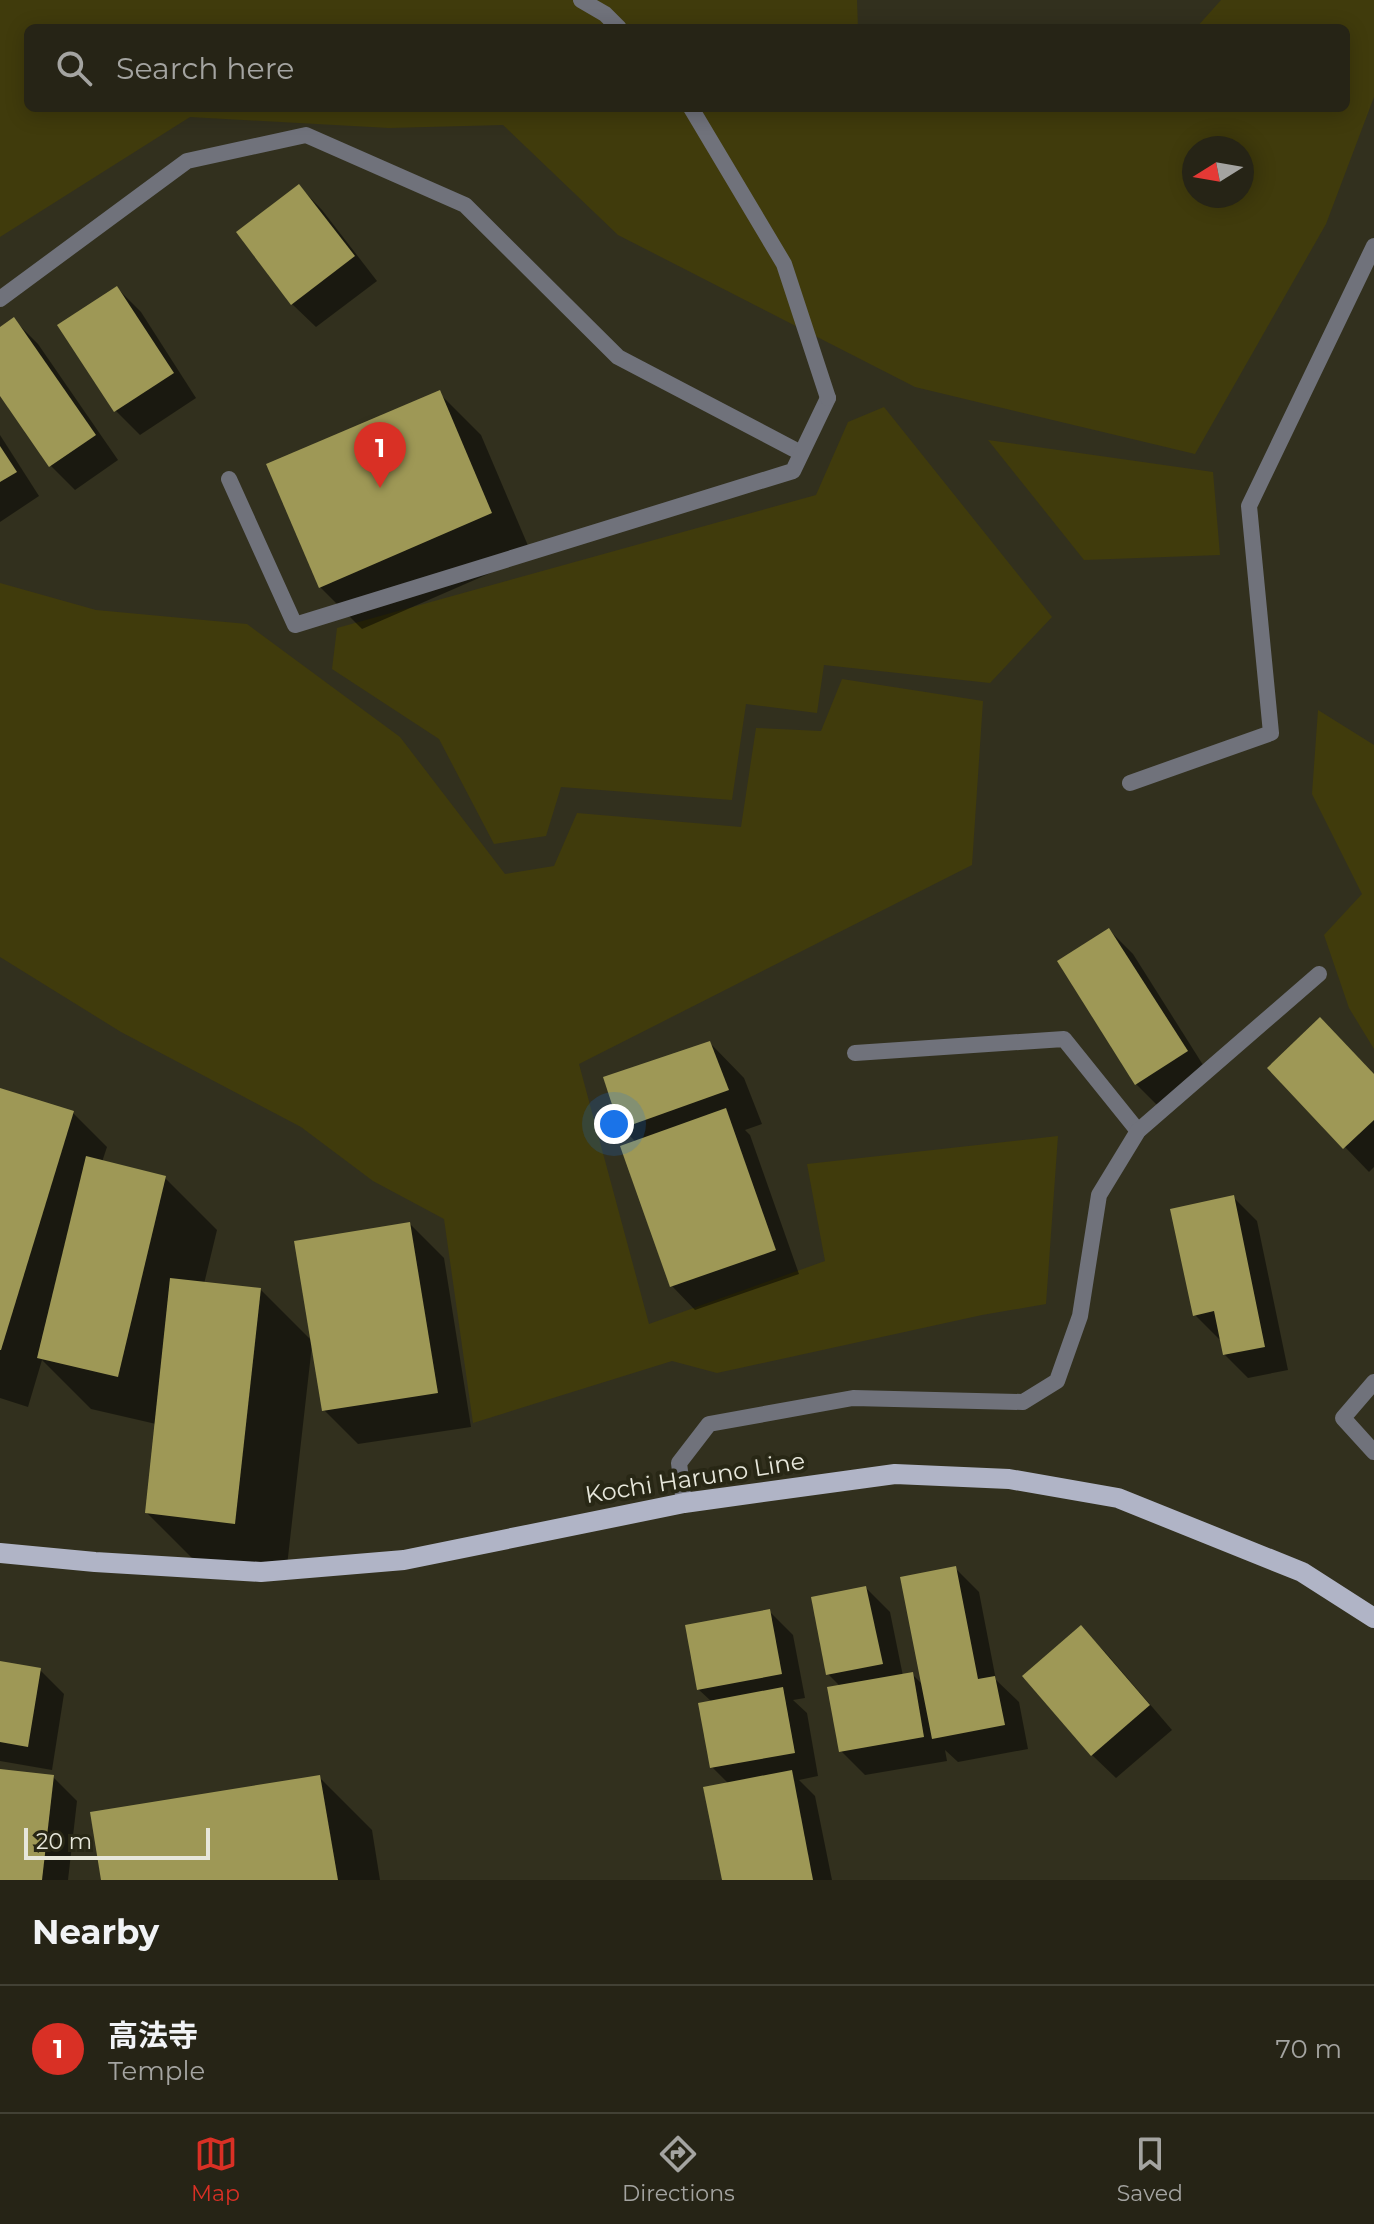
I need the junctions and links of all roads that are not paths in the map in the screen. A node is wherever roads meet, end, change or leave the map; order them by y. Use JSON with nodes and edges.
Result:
{"nodes":[{"id":1,"x":581,"y":0,"type":"edge"},
{"id":2,"x":615,"y":24,"type":"edge"},
{"id":3,"x":693,"y":112,"type":"edge"},
{"id":4,"x":1374,"y":246,"type":"edge"},
{"id":5,"x":0,"y":299,"type":"edge"},
{"id":6,"x":801,"y":453,"type":"junction"},
{"id":7,"x":229,"y":479,"type":"dead end"},
{"id":8,"x":1130,"y":783,"type":"dead end"},
{"id":9,"x":1319,"y":974,"type":"dead end"},
{"id":10,"x":855,"y":1053,"type":"dead end"},
{"id":11,"x":1138,"y":1131,"type":"junction"},
{"id":12,"x":1374,"y":1382,"type":"edge"},
{"id":13,"x":1374,"y":1452,"type":"edge"},
{"id":14,"x":684,"y":1503,"type":"junction"},
{"id":15,"x":0,"y":1553,"type":"edge"},
{"id":16,"x":1374,"y":1618,"type":"edge"}],
"edges":[{"from":1,"to":2,"type":"street"},
{"from":3,"to":6,"type":"street"},
{"from":4,"to":8,"type":"street"},
{"from":5,"to":6,"type":"street"},
{"from":6,"to":7,"type":"street"},
{"from":9,"to":11,"type":"street"},
{"from":10,"to":11,"type":"street"},
{"from":11,"to":14,"type":"street"},
{"from":12,"to":13,"type":"street"},
{"from":14,"to":15,"type":"main road","name":"Kochi Haruno Line"},
{"from":14,"to":16,"type":"main road","name":"Kochi Haruno Line"}]}
